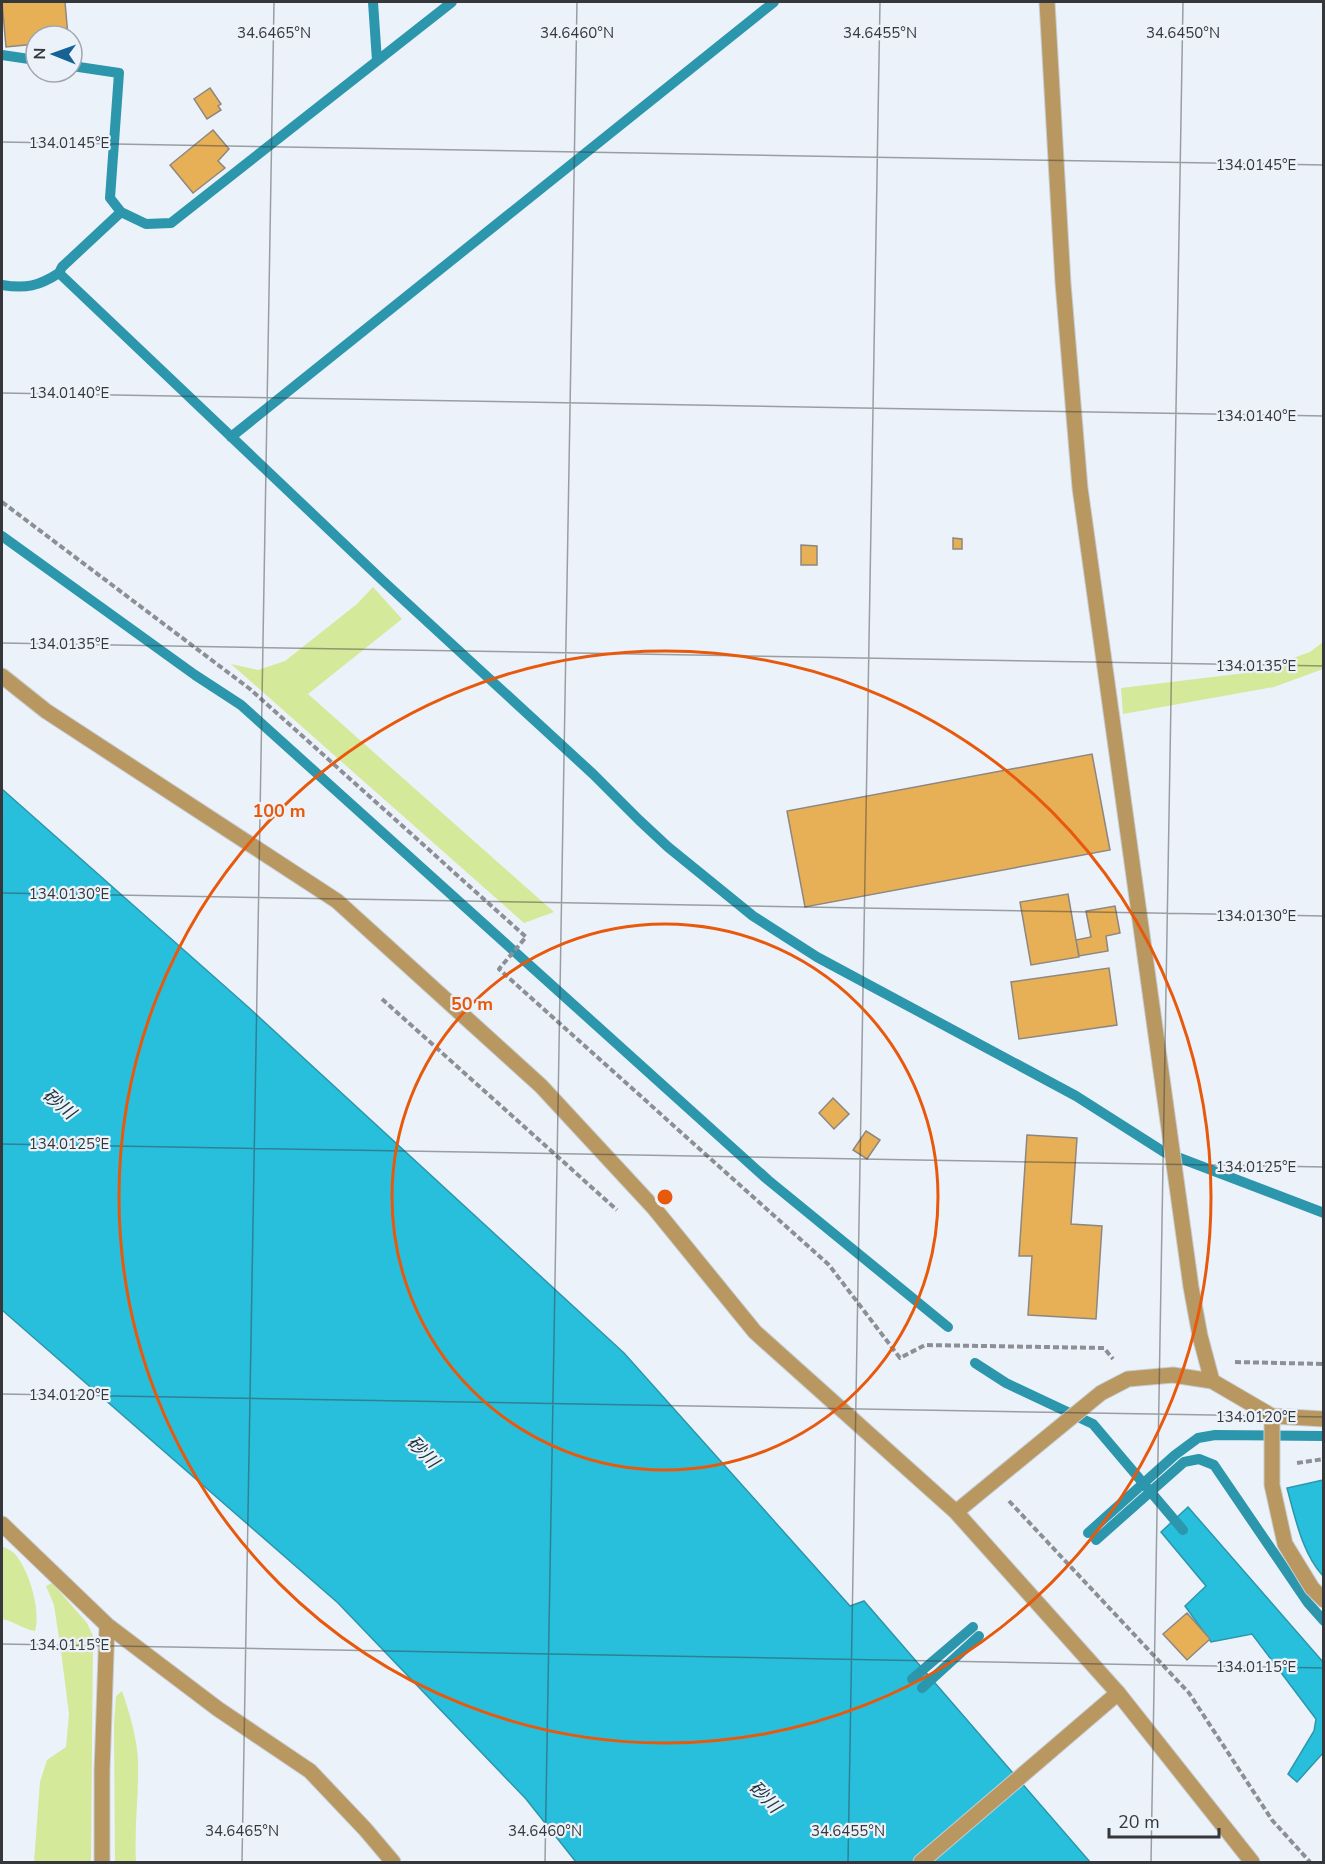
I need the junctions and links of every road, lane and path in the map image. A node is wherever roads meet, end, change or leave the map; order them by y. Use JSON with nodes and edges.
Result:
{"nodes":[{"id":1,"x":1047,"y":2,"type":"edge"},
{"id":2,"x":2,"y":502,"type":"edge"},
{"id":3,"x":2,"y":676,"type":"edge"},
{"id":4,"x":382,"y":999,"type":"dead end"},
{"id":5,"x":621,"y":1214,"type":"dead end"},
{"id":6,"x":1207,"y":1362,"type":"junction"},
{"id":7,"x":1323,"y":1364,"type":"edge"},
{"id":8,"x":1128,"y":1379,"type":"junction"},
{"id":9,"x":1212,"y":1381,"type":"junction"},
{"id":10,"x":1323,"y":1419,"type":"edge"},
{"id":11,"x":1272,"y":1421,"type":"junction"},
{"id":12,"x":993,"y":1482,"type":"junction"},
{"id":13,"x":956,"y":1512,"type":"junction"},
{"id":14,"x":2,"y":1524,"type":"edge"},
{"id":15,"x":1323,"y":1600,"type":"edge"},
{"id":16,"x":107,"y":1625,"type":"junction"},
{"id":17,"x":1118,"y":1693,"type":"junction"},
{"id":18,"x":102,"y":1863,"type":"edge"},
{"id":19,"x":393,"y":1863,"type":"edge"},
{"id":20,"x":921,"y":1863,"type":"edge"},
{"id":21,"x":1252,"y":1863,"type":"edge"},
{"id":22,"x":1311,"y":1863,"type":"edge"}],
"edges":[{"from":1,"to":6,"type":"street"},
{"from":2,"to":8,"type":"path"},
{"from":3,"to":13,"type":"street"},
{"from":4,"to":5,"type":"path"},
{"from":6,"to":7,"type":"path"},
{"from":6,"to":9,"type":"street"},
{"from":8,"to":9,"type":"street"},
{"from":8,"to":12,"type":"street"},
{"from":9,"to":11,"type":"street"},
{"from":10,"to":11,"type":"street"},
{"from":11,"to":15,"type":"street"},
{"from":12,"to":13,"type":"street"},
{"from":12,"to":22,"type":"path"},
{"from":13,"to":17,"type":"street"},
{"from":14,"to":16,"type":"street"},
{"from":16,"to":18,"type":"street"},
{"from":16,"to":19,"type":"street"},
{"from":17,"to":20,"type":"street"},
{"from":17,"to":21,"type":"street"}]}
